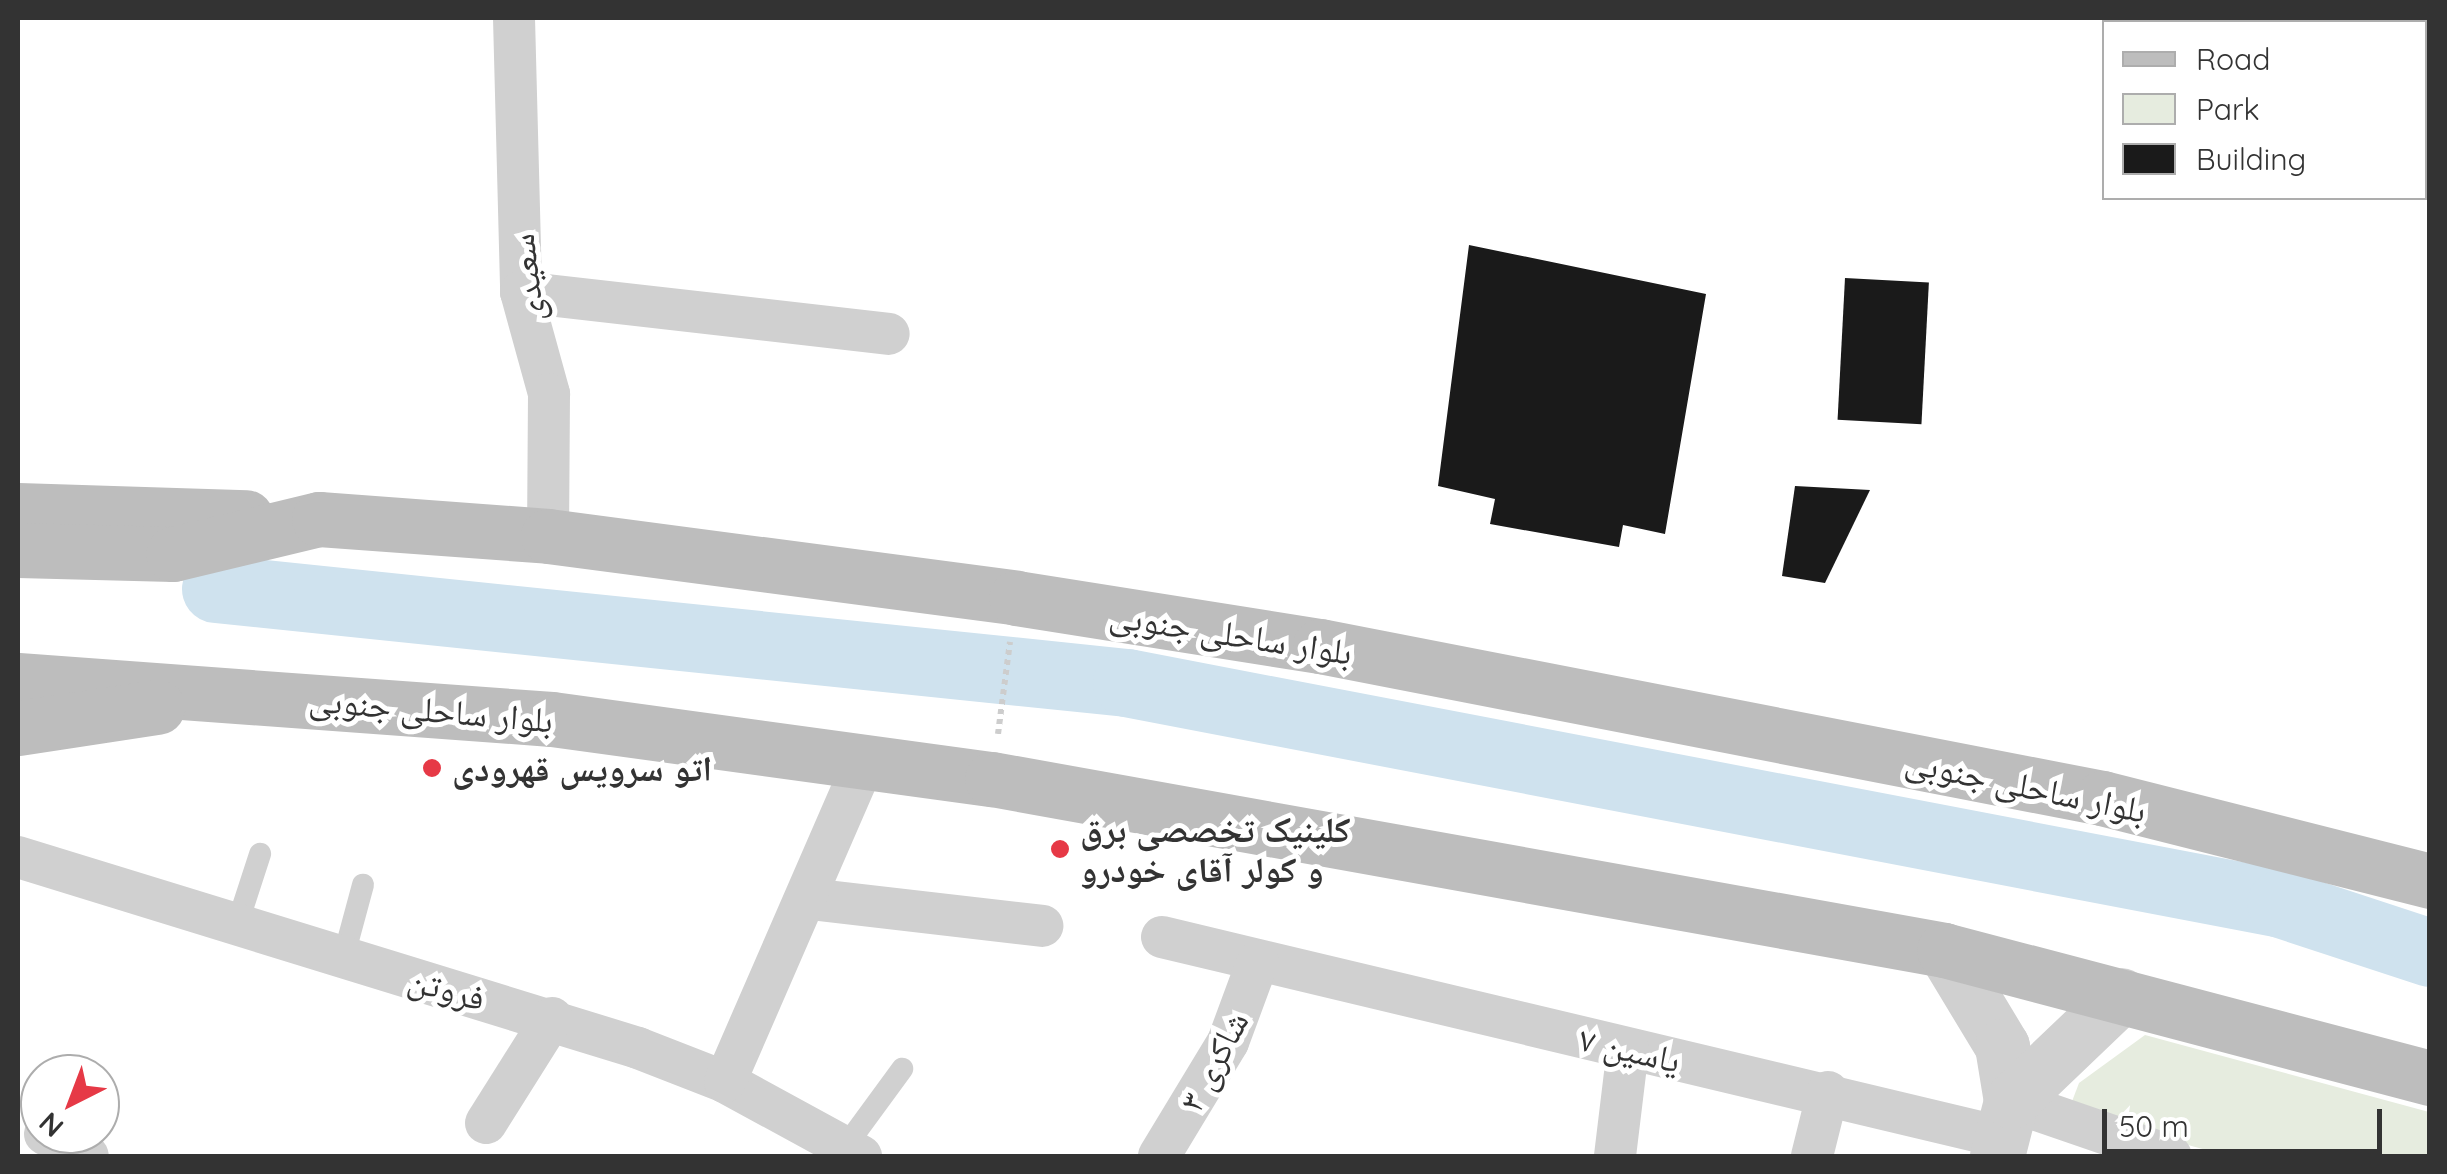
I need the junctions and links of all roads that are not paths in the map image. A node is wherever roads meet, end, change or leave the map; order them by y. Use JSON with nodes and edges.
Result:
{"nodes":[{"id":1,"x":514,"y":18,"type":"edge"},
{"id":2,"x":521,"y":292,"type":"junction"},
{"id":3,"x":889,"y":334,"type":"dead end"},
{"id":4,"x":18,"y":510,"type":"edge"},
{"id":5,"x":319,"y":519,"type":"junction"},
{"id":6,"x":548,"y":536,"type":"junction"},
{"id":7,"x":18,"y":550,"type":"edge"},
{"id":8,"x":18,"y":680,"type":"edge"},
{"id":9,"x":230,"y":691,"type":"junction"},
{"id":10,"x":18,"y":728,"type":"edge"},
{"id":11,"x":863,"y":764,"type":"junction"},
{"id":12,"x":260,"y":854,"type":"dead end"},
{"id":13,"x":18,"y":858,"type":"edge"},
{"id":14,"x":2430,"y":881,"type":"edge"},
{"id":15,"x":363,"y":885,"type":"dead end"},
{"id":16,"x":810,"y":898,"type":"junction"},
{"id":17,"x":1042,"y":926,"type":"dead end"},
{"id":18,"x":236,"y":928,"type":"junction"},
{"id":19,"x":1162,"y":936,"type":"dead end"},
{"id":20,"x":1944,"y":950,"type":"junction"},
{"id":21,"x":343,"y":959,"type":"junction"},
{"id":22,"x":1258,"y":961,"type":"junction"},
{"id":23,"x":2122,"y":996,"type":"junction"},
{"id":24,"x":552,"y":1018,"type":"junction"},
{"id":25,"x":1628,"y":1049,"type":"junction"},
{"id":26,"x":902,"y":1069,"type":"dead end"},
{"id":27,"x":2430,"y":1078,"type":"edge"},
{"id":28,"x":725,"y":1082,"type":"junction"},
{"id":29,"x":1828,"y":1092,"type":"junction"},
{"id":30,"x":486,"y":1123,"type":"dead end"},
{"id":31,"x":2003,"y":1132,"type":"edge"},
{"id":32,"x":829,"y":1148,"type":"edge"},
{"id":33,"x":1159,"y":1156,"type":"edge"},
{"id":34,"x":1615,"y":1156,"type":"edge"},
{"id":35,"x":1812,"y":1156,"type":"edge"},
{"id":36,"x":2171,"y":1156,"type":"edge"}],
"edges":[{"from":1,"to":2,"type":"street","name":"سعیدی"},
{"from":2,"to":3,"type":"street"},
{"from":2,"to":6,"type":"street","name":"سعیدی"},
{"from":4,"to":5,"type":"main road"},
{"from":5,"to":6,"type":"main road","name":"بلوار ساحلی جنوبی"},
{"from":5,"to":7,"type":"main road","name":"بلوار ساحلی جنوبی"},
{"from":6,"to":14,"type":"main road","name":"بلوار ساحلی جنوبی"},
{"from":8,"to":9,"type":"main road","name":"بلوار ساحلی جنوبی"},
{"from":9,"to":10,"type":"main road"},
{"from":9,"to":11,"type":"main road","name":"بلوار ساحلی جنوبی"},
{"from":11,"to":16,"type":"street"},
{"from":11,"to":20,"type":"main road","name":"بلوار ساحلی جنوبی"},
{"from":12,"to":18,"type":"lane"},
{"from":13,"to":18,"type":"street","name":"فروتن"},
{"from":15,"to":21,"type":"lane"},
{"from":16,"to":17,"type":"street"},
{"from":16,"to":28,"type":"street"},
{"from":18,"to":21,"type":"street","name":"فروتن"},
{"from":19,"to":22,"type":"street","name":"یاسین ۷"},
{"from":20,"to":23,"type":"main road","name":"بلوار ساحلی جنوبی"},
{"from":20,"to":31,"type":"street"},
{"from":21,"to":24,"type":"street","name":"فروتن"},
{"from":22,"to":25,"type":"street","name":"یاسین ۷"},
{"from":22,"to":33,"type":"street","name":"شاکری ۳"},
{"from":23,"to":27,"type":"main road","name":"بلوار ساحلی جنوبی"},
{"from":23,"to":31,"type":"street"},
{"from":24,"to":28,"type":"street","name":"فروتن"},
{"from":24,"to":30,"type":"street"},
{"from":25,"to":29,"type":"street","name":"یاسین ۷"},
{"from":25,"to":34,"type":"street"},
{"from":26,"to":32,"type":"lane"},
{"from":28,"to":32,"type":"street","name":"فروتن"},
{"from":29,"to":31,"type":"street","name":"یاسین ۷"},
{"from":29,"to":35,"type":"street"},
{"from":31,"to":36,"type":"street","name":"یاسین ۷"}]}
